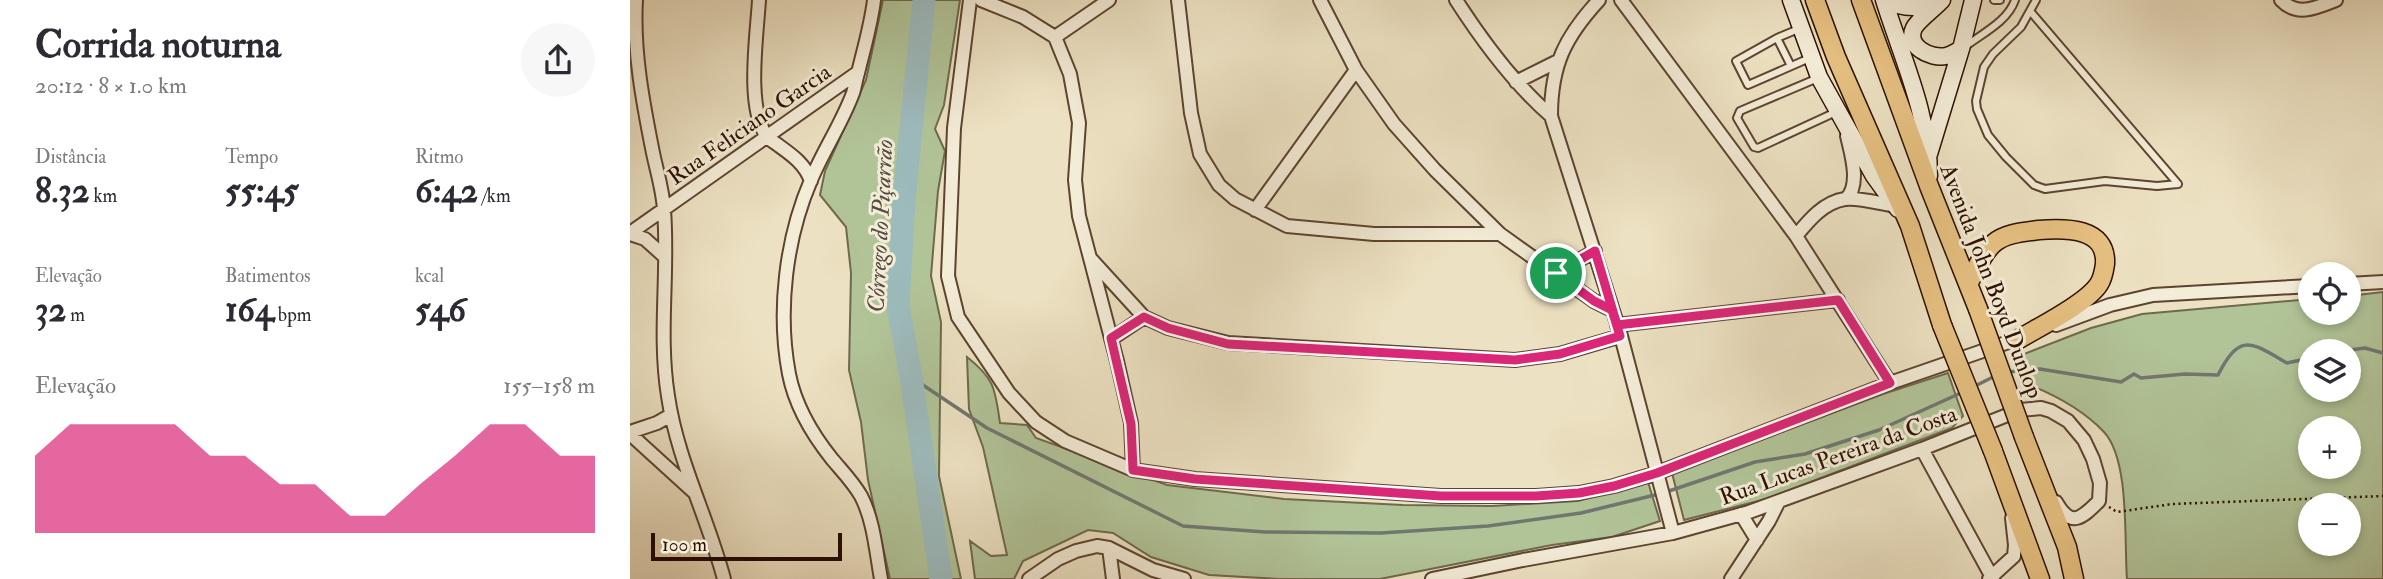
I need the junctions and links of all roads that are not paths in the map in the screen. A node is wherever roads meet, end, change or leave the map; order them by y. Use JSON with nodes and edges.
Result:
{"nodes":[{"id":1,"x":636,"y":0,"type":"edge"},
{"id":2,"x":759,"y":0,"type":"edge"},
{"id":3,"x":874,"y":0,"type":"edge"},
{"id":4,"x":970,"y":0,"type":"edge"},
{"id":5,"x":981,"y":0,"type":"edge"},
{"id":6,"x":1109,"y":0,"type":"edge"},
{"id":7,"x":1178,"y":0,"type":"edge"},
{"id":8,"x":1320,"y":0,"type":"edge"},
{"id":9,"x":1456,"y":0,"type":"edge"},
{"id":10,"x":1600,"y":0,"type":"edge"},
{"id":11,"x":1621,"y":0,"type":"edge"},
{"id":12,"x":1791,"y":0,"type":"edge"},
{"id":13,"x":1815,"y":0,"type":"edge"},
{"id":14,"x":1861,"y":0,"type":"edge"},
{"id":15,"x":1885,"y":0,"type":"edge"},
{"id":16,"x":1973,"y":0,"type":"edge"},
{"id":17,"x":1994,"y":0,"type":"edge"},
{"id":18,"x":2000,"y":0,"type":"edge"},
{"id":19,"x":2015,"y":0,"type":"edge"},
{"id":20,"x":2036,"y":0,"type":"edge"},
{"id":21,"x":2281,"y":0,"type":"edge"},
{"id":22,"x":2336,"y":0,"type":"edge"},
{"id":23,"x":1939,"y":1,"type":"edge"},
{"id":24,"x":2030,"y":12,"type":"junction"},
{"id":25,"x":1801,"y":28,"type":"junction"},
{"id":26,"x":1055,"y":37,"type":"junction"},
{"id":27,"x":1777,"y":38,"type":"junction"},
{"id":28,"x":1961,"y":49,"type":"junction"},
{"id":29,"x":1813,"y":57,"type":"junction"},
{"id":30,"x":1558,"y":61,"type":"junction"},
{"id":31,"x":1791,"y":66,"type":"junction"},
{"id":32,"x":1356,"y":70,"type":"junction"},
{"id":33,"x":858,"y":73,"type":"junction"},
{"id":34,"x":1819,"y":77,"type":"junction"},
{"id":35,"x":1516,"y":82,"type":"junction"},
{"id":36,"x":1551,"y":116,"type":"junction"},
{"id":37,"x":1840,"y":117,"type":"junction"},
{"id":38,"x":766,"y":136,"type":"junction"},
{"id":39,"x":1928,"y":159,"type":"junction"},
{"id":40,"x":811,"y":181,"type":"junction"},
{"id":41,"x":1929,"y":186,"type":"junction"},
{"id":42,"x":1846,"y":199,"type":"junction"},
{"id":43,"x":1896,"y":206,"type":"junction"},
{"id":44,"x":664,"y":209,"type":"junction"},
{"id":45,"x":1255,"y":211,"type":"junction"},
{"id":46,"x":1910,"y":226,"type":"junction"},
{"id":47,"x":630,"y":234,"type":"edge"},
{"id":48,"x":1500,"y":234,"type":"junction"},
{"id":49,"x":1797,"y":236,"type":"junction"},
{"id":50,"x":1595,"y":251,"type":"junction"},
{"id":51,"x":665,"y":257,"type":"junction"},
{"id":52,"x":1091,"y":259,"type":"junction"},
{"id":53,"x":1556,"y":273,"type":"junction"},
{"id":54,"x":2383,"y":282,"type":"edge"},
{"id":55,"x":2361,"y":283,"type":"edge"},
{"id":56,"x":1968,"y":284,"type":"junction"},
{"id":57,"x":2298,"y":287,"type":"edge"},
{"id":58,"x":1838,"y":300,"type":"junction"},
{"id":59,"x":1612,"y":310,"type":"junction"},
{"id":60,"x":1144,"y":317,"type":"junction"},
{"id":61,"x":1619,"y":330,"type":"junction"},
{"id":62,"x":1111,"y":338,"type":"junction"},
{"id":63,"x":2019,"y":339,"type":"junction"},
{"id":64,"x":1890,"y":383,"type":"junction"},
{"id":65,"x":671,"y":415,"type":"junction"},
{"id":66,"x":630,"y":433,"type":"edge"},
{"id":67,"x":1922,"y":449,"type":"junction"},
{"id":68,"x":2035,"y":465,"type":"junction"},
{"id":69,"x":1133,"y":470,"type":"junction"},
{"id":70,"x":1658,"y":478,"type":"junction"},
{"id":71,"x":2007,"y":486,"type":"junction"},
{"id":72,"x":696,"y":494,"type":"junction"},
{"id":73,"x":1777,"y":503,"type":"junction"},
{"id":74,"x":1741,"y":514,"type":"junction"},
{"id":75,"x":1673,"y":533,"type":"junction"},
{"id":76,"x":1757,"y":540,"type":"junction"},
{"id":77,"x":1109,"y":548,"type":"junction"},
{"id":78,"x":1991,"y":578,"type":"edge"},
{"id":79,"x":724,"y":579,"type":"edge"},
{"id":80,"x":881,"y":579,"type":"edge"},
{"id":81,"x":1029,"y":579,"type":"edge"},
{"id":82,"x":1114,"y":579,"type":"edge"},
{"id":83,"x":1184,"y":579,"type":"edge"},
{"id":84,"x":1432,"y":579,"type":"edge"},
{"id":85,"x":1731,"y":579,"type":"edge"},
{"id":86,"x":2040,"y":579,"type":"edge"},
{"id":87,"x":2074,"y":579,"type":"edge"}],
"edges":[{"from":1,"to":44,"type":"street"},
{"from":2,"to":38,"type":"street"},
{"from":3,"to":33,"type":"street"},
{"from":4,"to":69,"type":"street"},
{"from":5,"to":26,"type":"street"},
{"from":6,"to":26,"type":"street"},
{"from":7,"to":45,"type":"street"},
{"from":8,"to":32,"type":"street"},
{"from":9,"to":35,"type":"street"},
{"from":10,"to":30,"type":"street"},
{"from":11,"to":49,"type":"street"},
{"from":12,"to":25,"type":"main road"},
{"from":13,"to":46,"type":"main road"},
{"from":14,"to":41,"type":"main road","name":"Avenida John Boyd Dunlop"},
{"from":15,"to":23,"type":"main road"},
{"from":15,"to":39,"type":"main road"},
{"from":16,"to":28,"type":"main road"},
{"from":17,"to":18,"type":"lane"},
{"from":19,"to":28,"type":"lane"},
{"from":20,"to":24,"type":"lane"},
{"from":21,"to":22,"type":"street"},
{"from":23,"to":28,"type":"main road"},
{"from":24,"to":24,"type":"lane"},
{"from":25,"to":27,"type":"lane"},
{"from":25,"to":29,"type":"main road"},
{"from":26,"to":52,"type":"street"},
{"from":27,"to":31,"type":"lane"},
{"from":27,"to":31,"type":"lane"},
{"from":28,"to":39,"type":"main road"},
{"from":29,"to":31,"type":"lane"},
{"from":29,"to":34,"type":"main road"},
{"from":30,"to":35,"type":"street"},
{"from":30,"to":36,"type":"street"},
{"from":32,"to":45,"type":"street"},
{"from":32,"to":48,"type":"street"},
{"from":33,"to":38,"type":"street","name":"Rua Feliciano Garcia"},
{"from":33,"to":40,"type":"street"},
{"from":34,"to":37,"type":"main road"},
{"from":34,"to":37,"type":"lane"},
{"from":35,"to":36,"type":"street"},
{"from":36,"to":50,"type":"street"},
{"from":37,"to":42,"type":"street"},
{"from":37,"to":43,"type":"main road"},
{"from":38,"to":40,"type":"street"},
{"from":38,"to":44,"type":"street","name":"Rua Feliciano Garcia"},
{"from":39,"to":41,"type":"main road"},
{"from":40,"to":80,"type":"street"},
{"from":41,"to":56,"type":"main road","name":"Avenida John Boyd Dunlop"},
{"from":42,"to":43,"type":"street"},
{"from":42,"to":49,"type":"street"},
{"from":43,"to":46,"type":"main road"},
{"from":44,"to":47,"type":"street","name":"Rua Feliciano Garcia"},
{"from":44,"to":51,"type":"street"},
{"from":45,"to":48,"type":"street"},
{"from":46,"to":71,"type":"main road","bridge":true},
{"from":47,"to":51,"type":"street"},
{"from":48,"to":53,"type":"street"},
{"from":49,"to":58,"type":"street"},
{"from":50,"to":53,"type":"street"},
{"from":50,"to":59,"type":"street"},
{"from":51,"to":65,"type":"street"},
{"from":52,"to":60,"type":"street"},
{"from":52,"to":62,"type":"street"},
{"from":53,"to":59,"type":"street"},
{"from":54,"to":55,"type":"street"},
{"from":56,"to":63,"type":"main road"},
{"from":56,"to":68,"type":"main road","name":"Avenida John Boyd Dunlop","bridge":true},
{"from":57,"to":63,"type":"street"},
{"from":58,"to":61,"type":"street"},
{"from":58,"to":64,"type":"street"},
{"from":59,"to":61,"type":"street"},
{"from":60,"to":61,"type":"street"},
{"from":60,"to":62,"type":"street"},
{"from":61,"to":70,"type":"street"},
{"from":62,"to":69,"type":"street"},
{"from":63,"to":64,"type":"street"},
{"from":64,"to":70,"type":"street"},
{"from":65,"to":66,"type":"street"},
{"from":65,"to":72,"type":"street"},
{"from":66,"to":72,"type":"street"},
{"from":67,"to":68,"type":"street","name":"Rua Lucas Pereira da Costa"},
{"from":67,"to":73,"type":"street","name":"Rua Lucas Pereira da Costa"},
{"from":67,"to":78,"type":"street"},
{"from":68,"to":87,"type":"main road","name":"Avenida John Boyd Dunlop"},
{"from":69,"to":70,"type":"street"},
{"from":70,"to":75,"type":"street"},
{"from":71,"to":78,"type":"street"},
{"from":71,"to":86,"type":"main road"},
{"from":72,"to":79,"type":"street"},
{"from":73,"to":74,"type":"street","name":"Rua Lucas Pereira da Costa"},
{"from":73,"to":76,"type":"street"},
{"from":74,"to":75,"type":"street","name":"Rua Lucas Pereira da Costa"},
{"from":74,"to":76,"type":"street"},
{"from":75,"to":84,"type":"street","name":"Rua Lucas Pereira da Costa"},
{"from":76,"to":85,"type":"street"},
{"from":77,"to":81,"type":"street"},
{"from":77,"to":82,"type":"street"},
{"from":77,"to":83,"type":"street"}]}
